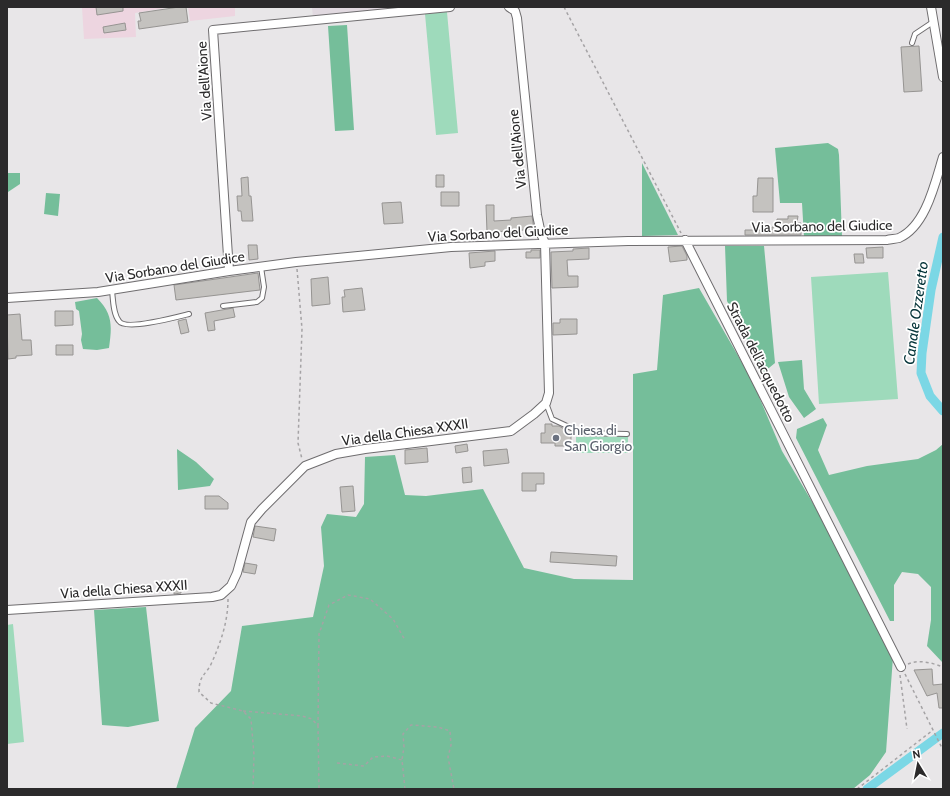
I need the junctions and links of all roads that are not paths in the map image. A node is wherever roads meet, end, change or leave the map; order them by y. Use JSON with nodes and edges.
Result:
{"nodes":[{"id":1,"x":450,"y":7,"type":"edge"},
{"id":2,"x":509,"y":7,"type":"edge"},
{"id":3,"x":931,"y":7,"type":"edge"},
{"id":4,"x":934,"y":22,"type":"junction"},
{"id":5,"x":912,"y":43,"type":"dead end"},
{"id":6,"x":943,"y":78,"type":"edge"},
{"id":7,"x":943,"y":157,"type":"edge"},
{"id":8,"x":685,"y":240,"type":"junction"},
{"id":9,"x":546,"y":243,"type":"junction"},
{"id":10,"x":261,"y":266,"type":"junction"},
{"id":11,"x":230,"y":271,"type":"junction"},
{"id":12,"x":112,"y":290,"type":"junction"},
{"id":13,"x":7,"y":298,"type":"edge"},
{"id":14,"x":223,"y":306,"type":"dead end"},
{"id":15,"x":189,"y":314,"type":"dead end"},
{"id":16,"x":546,"y":403,"type":"junction"},
{"id":17,"x":627,"y":434,"type":"dead end"},
{"id":18,"x":7,"y":610,"type":"edge"},
{"id":19,"x":901,"y":667,"type":"road end"}],
"edges":[{"from":1,"to":11,"type":"street","name":"Via dell'Aione"},
{"from":2,"to":9,"type":"street","name":"Via dell'Aione"},
{"from":3,"to":4,"type":"street"},
{"from":4,"to":5,"type":"lane"},
{"from":4,"to":6,"type":"street"},
{"from":7,"to":8,"type":"street","name":"Via Sorbano del Giudice"},
{"from":8,"to":9,"type":"street","name":"Via Sorbano del Giudice"},
{"from":8,"to":19,"type":"street","name":"Strada dell'acquedotto"},
{"from":9,"to":10,"type":"street","name":"Via Sorbano del Giudice"},
{"from":9,"to":16,"type":"street"},
{"from":10,"to":11,"type":"street","name":"Via Sorbano del Giudice"},
{"from":10,"to":14,"type":"lane"},
{"from":11,"to":12,"type":"street","name":"Via Sorbano del Giudice"},
{"from":12,"to":13,"type":"street","name":"Via Sorbano del Giudice"},
{"from":12,"to":15,"type":"lane"},
{"from":16,"to":17,"type":"lane"},
{"from":16,"to":18,"type":"street","name":"Via della Chiesa XXXII"}]}
